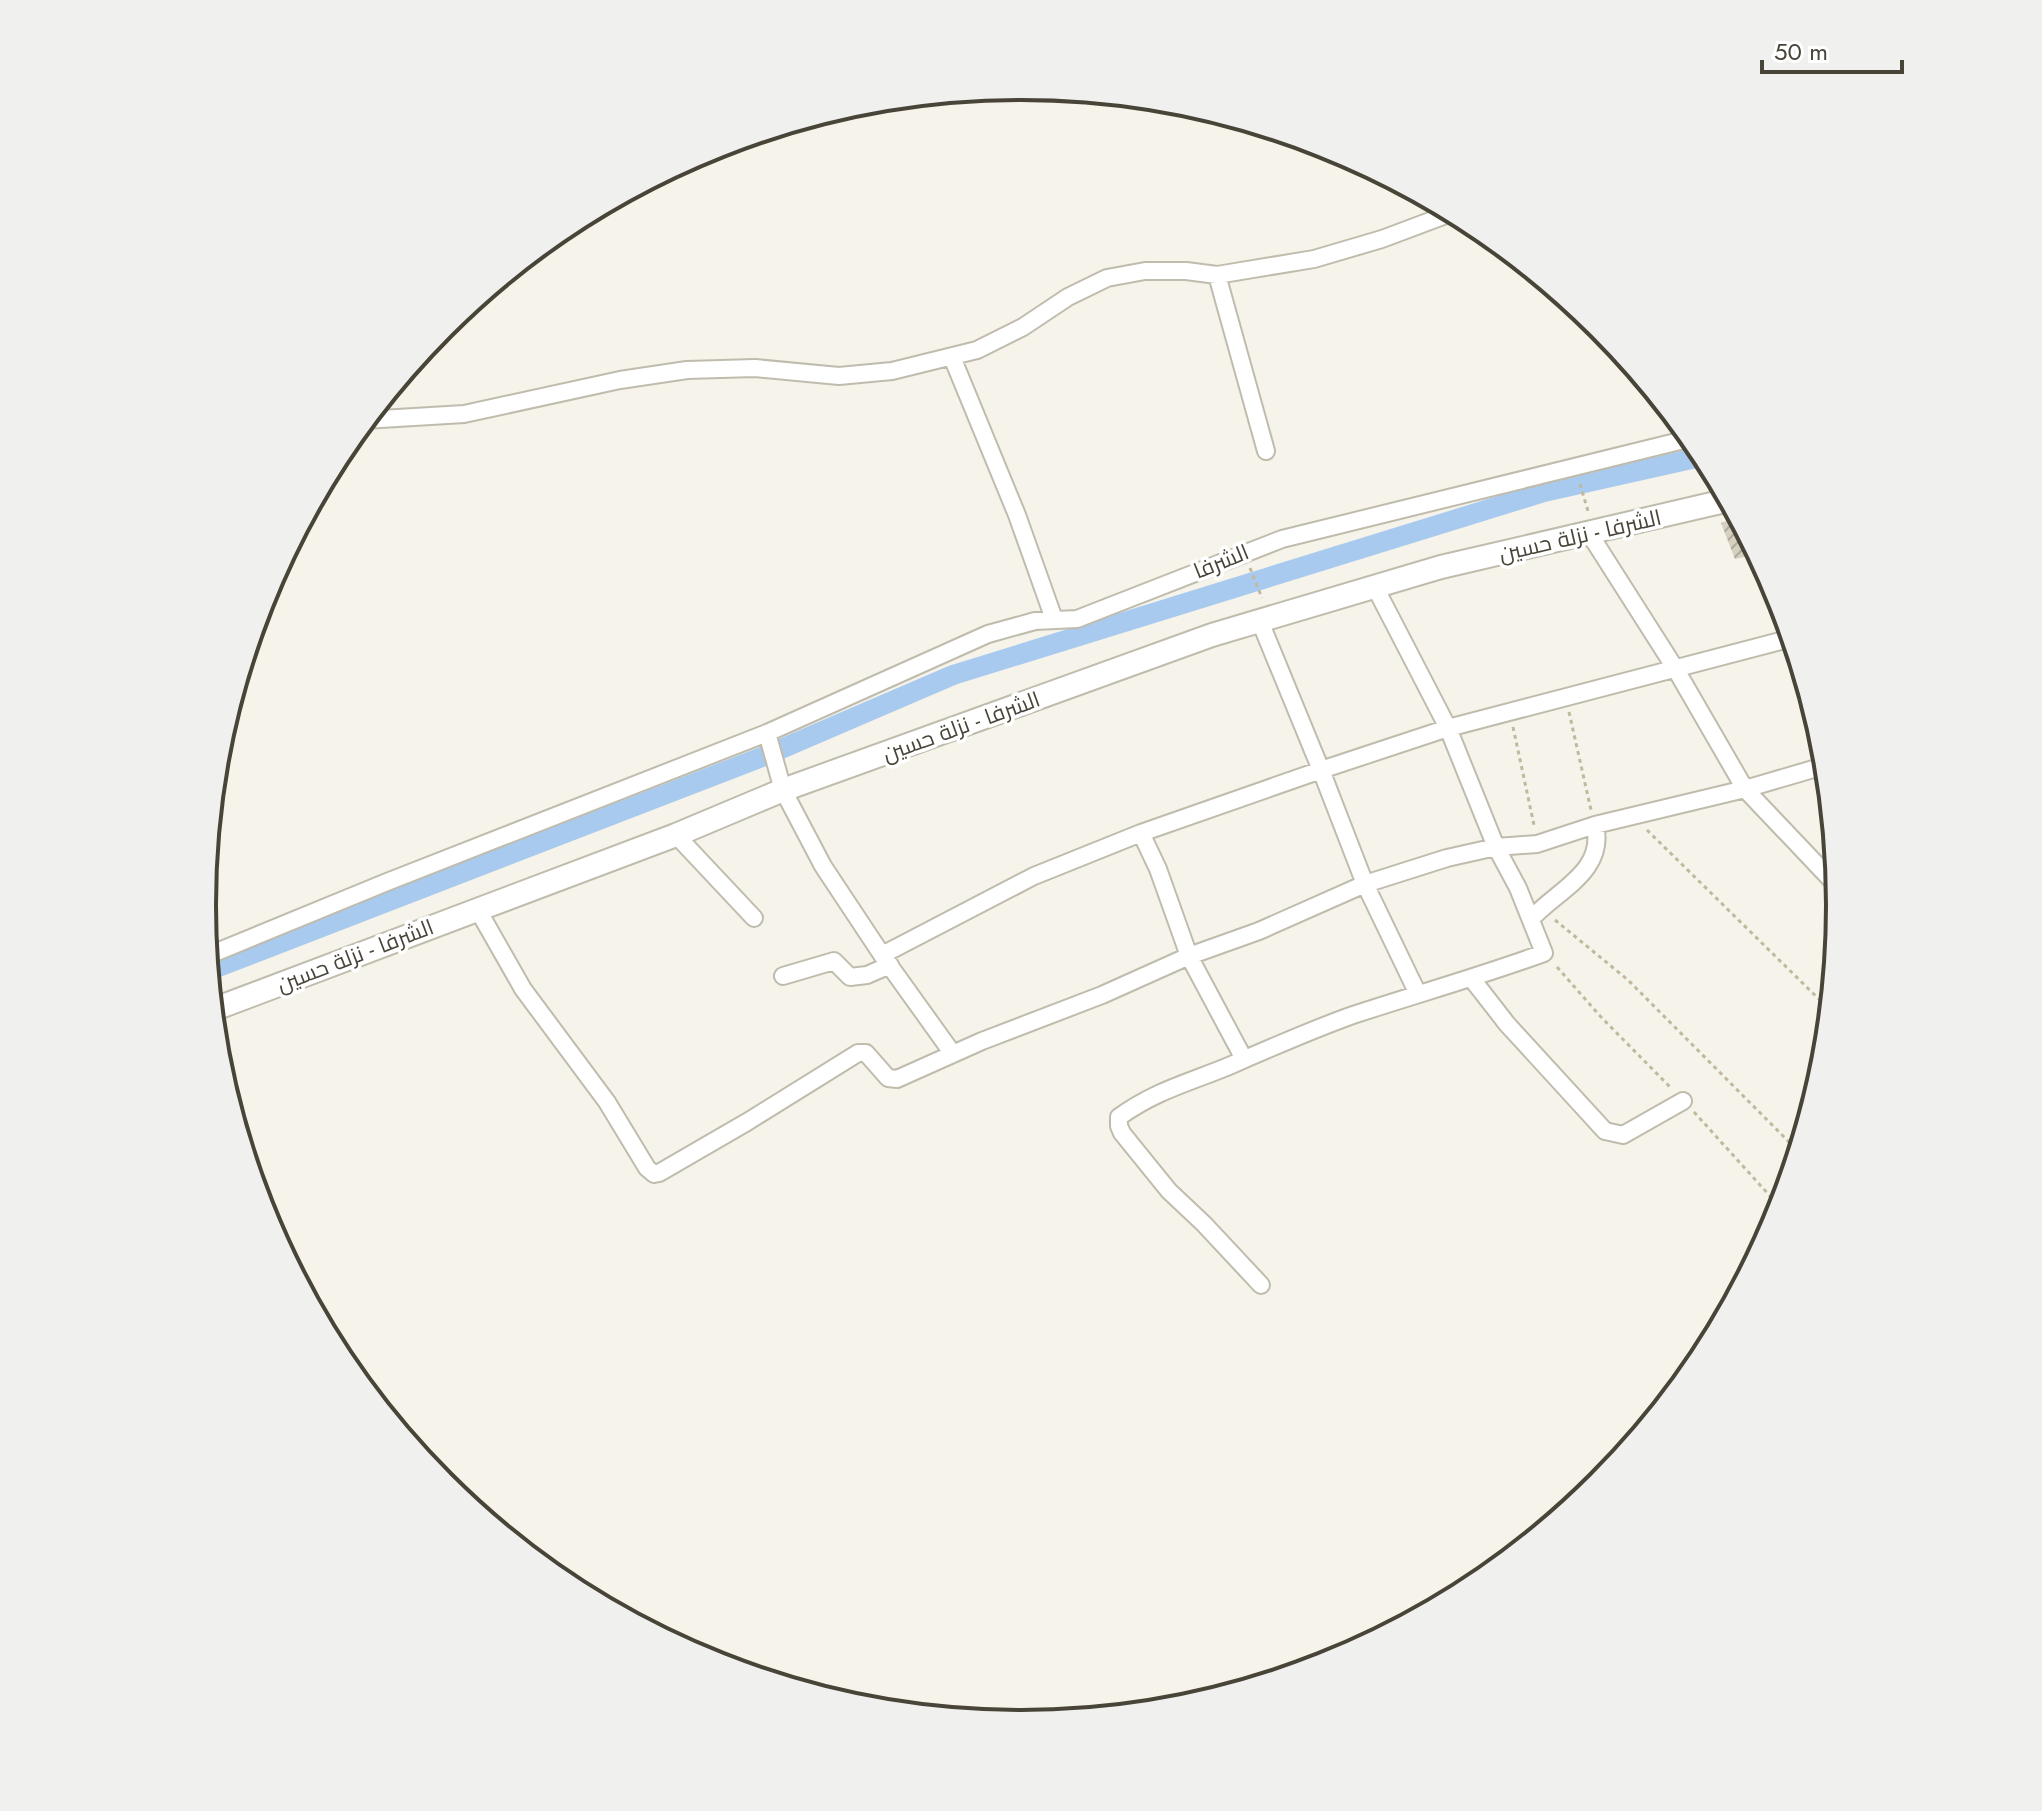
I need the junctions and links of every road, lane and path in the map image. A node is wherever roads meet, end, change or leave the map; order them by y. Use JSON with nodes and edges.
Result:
{"nodes":[{"id":1,"x":1439,"y":218,"type":"edge"},
{"id":2,"x":1217,"y":275,"type":"junction"},
{"id":3,"x":952,"y":357,"type":"junction"},
{"id":4,"x":379,"y":419,"type":"edge"},
{"id":5,"x":1679,"y":441,"type":"edge"},
{"id":6,"x":1266,"y":451,"type":"dead end"},
{"id":7,"x":1577,"y":474,"type":"dead end"},
{"id":8,"x":1584,"y":499,"type":"dead end"},
{"id":9,"x":1719,"y":502,"type":"edge"},
{"id":10,"x":1589,"y":533,"type":"junction"},
{"id":11,"x":1248,"y":561,"type":"dead end"},
{"id":12,"x":1375,"y":587,"type":"junction"},
{"id":13,"x":1259,"y":591,"type":"dead end"},
{"id":14,"x":1054,"y":619,"type":"junction"},
{"id":15,"x":1259,"y":619,"type":"junction"},
{"id":16,"x":1782,"y":641,"type":"edge"},
{"id":17,"x":1675,"y":668,"type":"junction"},
{"id":18,"x":1565,"y":697,"type":"junction"},
{"id":19,"x":1510,"y":712,"type":"junction"},
{"id":20,"x":1448,"y":728,"type":"junction"},
{"id":21,"x":769,"y":738,"type":"junction"},
{"id":22,"x":1815,"y":769,"type":"edge"},
{"id":23,"x":1321,"y":770,"type":"junction"},
{"id":24,"x":781,"y":779,"type":"junction"},
{"id":25,"x":1745,"y":789,"type":"junction"},
{"id":26,"x":1632,"y":816,"type":"junction"},
{"id":27,"x":1595,"y":825,"type":"junction"},
{"id":28,"x":1141,"y":833,"type":"junction"},
{"id":29,"x":676,"y":835,"type":"junction"},
{"id":30,"x":1537,"y":844,"type":"junction"},
{"id":31,"x":1496,"y":847,"type":"junction"},
{"id":32,"x":1825,"y":874,"type":"edge"},
{"id":33,"x":1365,"y":884,"type":"junction"},
{"id":34,"x":478,"y":910,"type":"junction"},
{"id":35,"x":1536,"y":914,"type":"junction"},
{"id":36,"x":754,"y":918,"type":"dead end"},
{"id":37,"x":217,"y":952,"type":"edge"},
{"id":38,"x":1544,"y":953,"type":"junction"},
{"id":39,"x":1189,"y":956,"type":"junction"},
{"id":40,"x":886,"y":960,"type":"junction"},
{"id":41,"x":783,"y":976,"type":"dead end"},
{"id":42,"x":1472,"y":979,"type":"junction"},
{"id":43,"x":1418,"y":994,"type":"junction"},
{"id":44,"x":1821,"y":1001,"type":"edge"},
{"id":45,"x":222,"y":1006,"type":"edge"},
{"id":46,"x":953,"y":1054,"type":"junction"},
{"id":47,"x":1244,"y":1059,"type":"junction"},
{"id":48,"x":1683,"y":1101,"type":"junction"},
{"id":49,"x":1790,"y":1143,"type":"edge"},
{"id":50,"x":1771,"y":1197,"type":"edge"},
{"id":51,"x":1261,"y":1285,"type":"dead end"}],
"edges":[{"from":1,"to":2,"type":"street"},
{"from":2,"to":3,"type":"street"},
{"from":2,"to":6,"type":"street"},
{"from":3,"to":4,"type":"street"},
{"from":3,"to":14,"type":"street"},
{"from":5,"to":14,"type":"street","name":"الشرفا"},
{"from":7,"to":8,"type":"path"},
{"from":9,"to":10,"type":"street","name":"الشرفا - نزلة حسين"},
{"from":10,"to":12,"type":"street","name":"الشرفا - نزلة حسين"},
{"from":10,"to":17,"type":"street"},
{"from":11,"to":13,"type":"path"},
{"from":12,"to":15,"type":"street","name":"الشرفا - نزلة حسين"},
{"from":12,"to":20,"type":"street"},
{"from":14,"to":21,"type":"street","name":"الشرفا"},
{"from":15,"to":23,"type":"street"},
{"from":15,"to":24,"type":"street","name":"الشرفا - نزلة حسين"},
{"from":16,"to":17,"type":"street"},
{"from":17,"to":18,"type":"street"},
{"from":17,"to":25,"type":"street"},
{"from":18,"to":19,"type":"street"},
{"from":18,"to":27,"type":"path"},
{"from":19,"to":20,"type":"street"},
{"from":19,"to":30,"type":"path"},
{"from":20,"to":23,"type":"street"},
{"from":20,"to":31,"type":"street"},
{"from":21,"to":24,"type":"street"},
{"from":21,"to":37,"type":"street","name":"الشرفا"},
{"from":22,"to":25,"type":"street"},
{"from":23,"to":28,"type":"street"},
{"from":23,"to":33,"type":"street"},
{"from":24,"to":29,"type":"street","name":"الشرفا - نزلة حسين"},
{"from":24,"to":40,"type":"street"},
{"from":25,"to":26,"type":"street"},
{"from":25,"to":32,"type":"street"},
{"from":26,"to":27,"type":"street"},
{"from":26,"to":44,"type":"path"},
{"from":27,"to":30,"type":"street"},
{"from":27,"to":35,"type":"street"},
{"from":28,"to":39,"type":"street"},
{"from":28,"to":40,"type":"street"},
{"from":29,"to":34,"type":"street","name":"الشرفا - نزلة حسين"},
{"from":29,"to":36,"type":"street"},
{"from":30,"to":31,"type":"street"},
{"from":31,"to":33,"type":"street"},
{"from":31,"to":35,"type":"street"},
{"from":33,"to":39,"type":"street"},
{"from":33,"to":43,"type":"street"},
{"from":34,"to":45,"type":"street","name":"الشرفا - نزلة حسين"},
{"from":34,"to":46,"type":"street"},
{"from":35,"to":38,"type":"street"},
{"from":35,"to":49,"type":"path"},
{"from":38,"to":42,"type":"street"},
{"from":38,"to":48,"type":"path"},
{"from":39,"to":46,"type":"street"},
{"from":39,"to":47,"type":"street"},
{"from":40,"to":41,"type":"street"},
{"from":40,"to":46,"type":"street"},
{"from":42,"to":43,"type":"street"},
{"from":42,"to":48,"type":"street"},
{"from":43,"to":47,"type":"street"},
{"from":47,"to":51,"type":"street"},
{"from":48,"to":50,"type":"path"}]}
